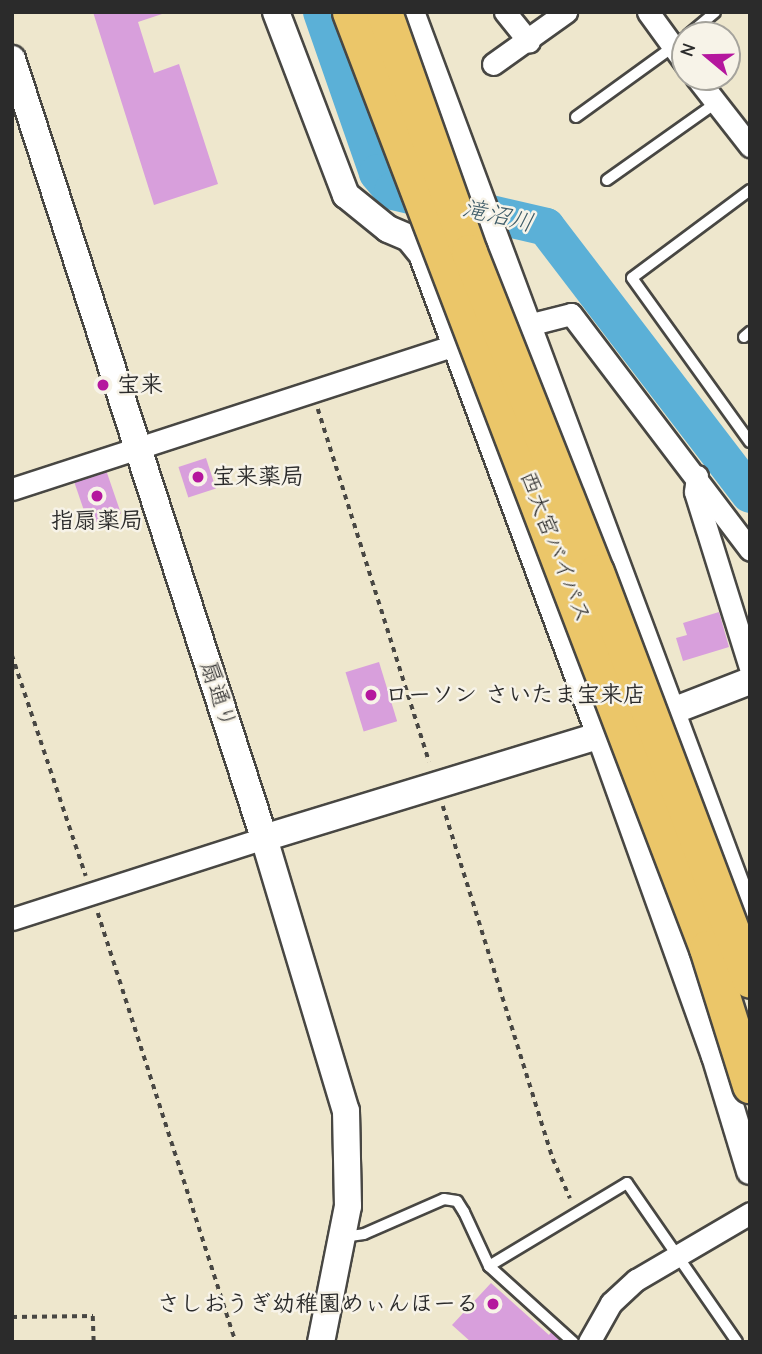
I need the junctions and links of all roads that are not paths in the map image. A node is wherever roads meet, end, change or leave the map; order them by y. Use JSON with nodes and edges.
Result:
{"nodes":[{"id":1,"x":276,"y":12,"type":"edge"},
{"id":2,"x":351,"y":12,"type":"edge"},
{"id":3,"x":384,"y":12,"type":"edge"},
{"id":4,"x":411,"y":12,"type":"edge"},
{"id":5,"x":505,"y":12,"type":"edge"},
{"id":6,"x":566,"y":12,"type":"edge"},
{"id":7,"x":648,"y":12,"type":"edge"},
{"id":8,"x":671,"y":34,"type":"edge"},
{"id":9,"x":528,"y":42,"type":"junction"},
{"id":10,"x":671,"y":54,"type":"edge"},
{"id":11,"x":12,"y":59,"type":"edge"},
{"id":12,"x":494,"y":64,"type":"dead end"},
{"id":13,"x":708,"y":91,"type":"edge"},
{"id":14,"x":717,"y":102,"type":"junction"},
{"id":15,"x":576,"y":117,"type":"dead end"},
{"id":16,"x":748,"y":138,"type":"edge"},
{"id":17,"x":607,"y":180,"type":"dead end"},
{"id":18,"x":750,"y":190,"type":"edge"},
{"id":19,"x":528,"y":325,"type":"junction"},
{"id":20,"x":454,"y":345,"type":"junction"},
{"id":21,"x":750,"y":442,"type":"edge"},
{"id":22,"x":140,"y":450,"type":"junction"},
{"id":23,"x":697,"y":476,"type":"junction"},
{"id":24,"x":12,"y":489,"type":"edge"},
{"id":25,"x":750,"y":551,"type":"edge"},
{"id":26,"x":750,"y":667,"type":"edge"},
{"id":27,"x":750,"y":681,"type":"edge"},
{"id":28,"x":672,"y":712,"type":"junction"},
{"id":29,"x":600,"y":735,"type":"junction"},
{"id":30,"x":264,"y":838,"type":"junction"},
{"id":31,"x":12,"y":919,"type":"edge"},
{"id":32,"x":750,"y":922,"type":"edge"},
{"id":33,"x":750,"y":980,"type":"edge"},
{"id":34,"x":750,"y":1085,"type":"edge"},
{"id":35,"x":750,"y":1171,"type":"edge"},
{"id":36,"x":750,"y":1213,"type":"edge"},
{"id":37,"x":343,"y":1237,"type":"junction"},
{"id":38,"x":676,"y":1254,"type":"junction"},
{"id":39,"x":489,"y":1266,"type":"junction"},
{"id":40,"x":321,"y":1342,"type":"edge"},
{"id":41,"x":573,"y":1342,"type":"edge"},
{"id":42,"x":589,"y":1342,"type":"edge"},
{"id":43,"x":737,"y":1342,"type":"edge"}],
"edges":[{"from":1,"to":20,"type":"street"},
{"from":2,"to":34,"type":"highway","name":"西大宮バイパス","bridge":true},
{"from":3,"to":33,"type":"highway","name":"西大宮バイパス","bridge":true},
{"from":4,"to":19,"type":"street"},
{"from":5,"to":9,"type":"street"},
{"from":6,"to":9,"type":"street"},
{"from":7,"to":8,"type":"street"},
{"from":9,"to":12,"type":"street"},
{"from":10,"to":15,"type":"lane"},
{"from":11,"to":22,"type":"street","name":"扇通り"},
{"from":13,"to":14,"type":"street"},
{"from":14,"to":16,"type":"street"},
{"from":14,"to":17,"type":"lane"},
{"from":18,"to":21,"type":"lane"},
{"from":19,"to":23,"type":"street"},
{"from":19,"to":28,"type":"street"},
{"from":20,"to":22,"type":"street"},
{"from":20,"to":29,"type":"street"},
{"from":22,"to":24,"type":"street"},
{"from":22,"to":30,"type":"street","name":"扇通り"},
{"from":23,"to":25,"type":"street"},
{"from":23,"to":26,"type":"street"},
{"from":27,"to":28,"type":"street"},
{"from":28,"to":29,"type":"street"},
{"from":28,"to":32,"type":"street"},
{"from":29,"to":30,"type":"street"},
{"from":29,"to":35,"type":"street"},
{"from":30,"to":31,"type":"street"},
{"from":30,"to":37,"type":"street","name":"扇通り"},
{"from":36,"to":38,"type":"street"},
{"from":37,"to":39,"type":"lane"},
{"from":37,"to":40,"type":"street","name":"扇通り"},
{"from":38,"to":39,"type":"lane"},
{"from":38,"to":42,"type":"street"},
{"from":38,"to":43,"type":"lane"},
{"from":39,"to":41,"type":"lane"}]}
